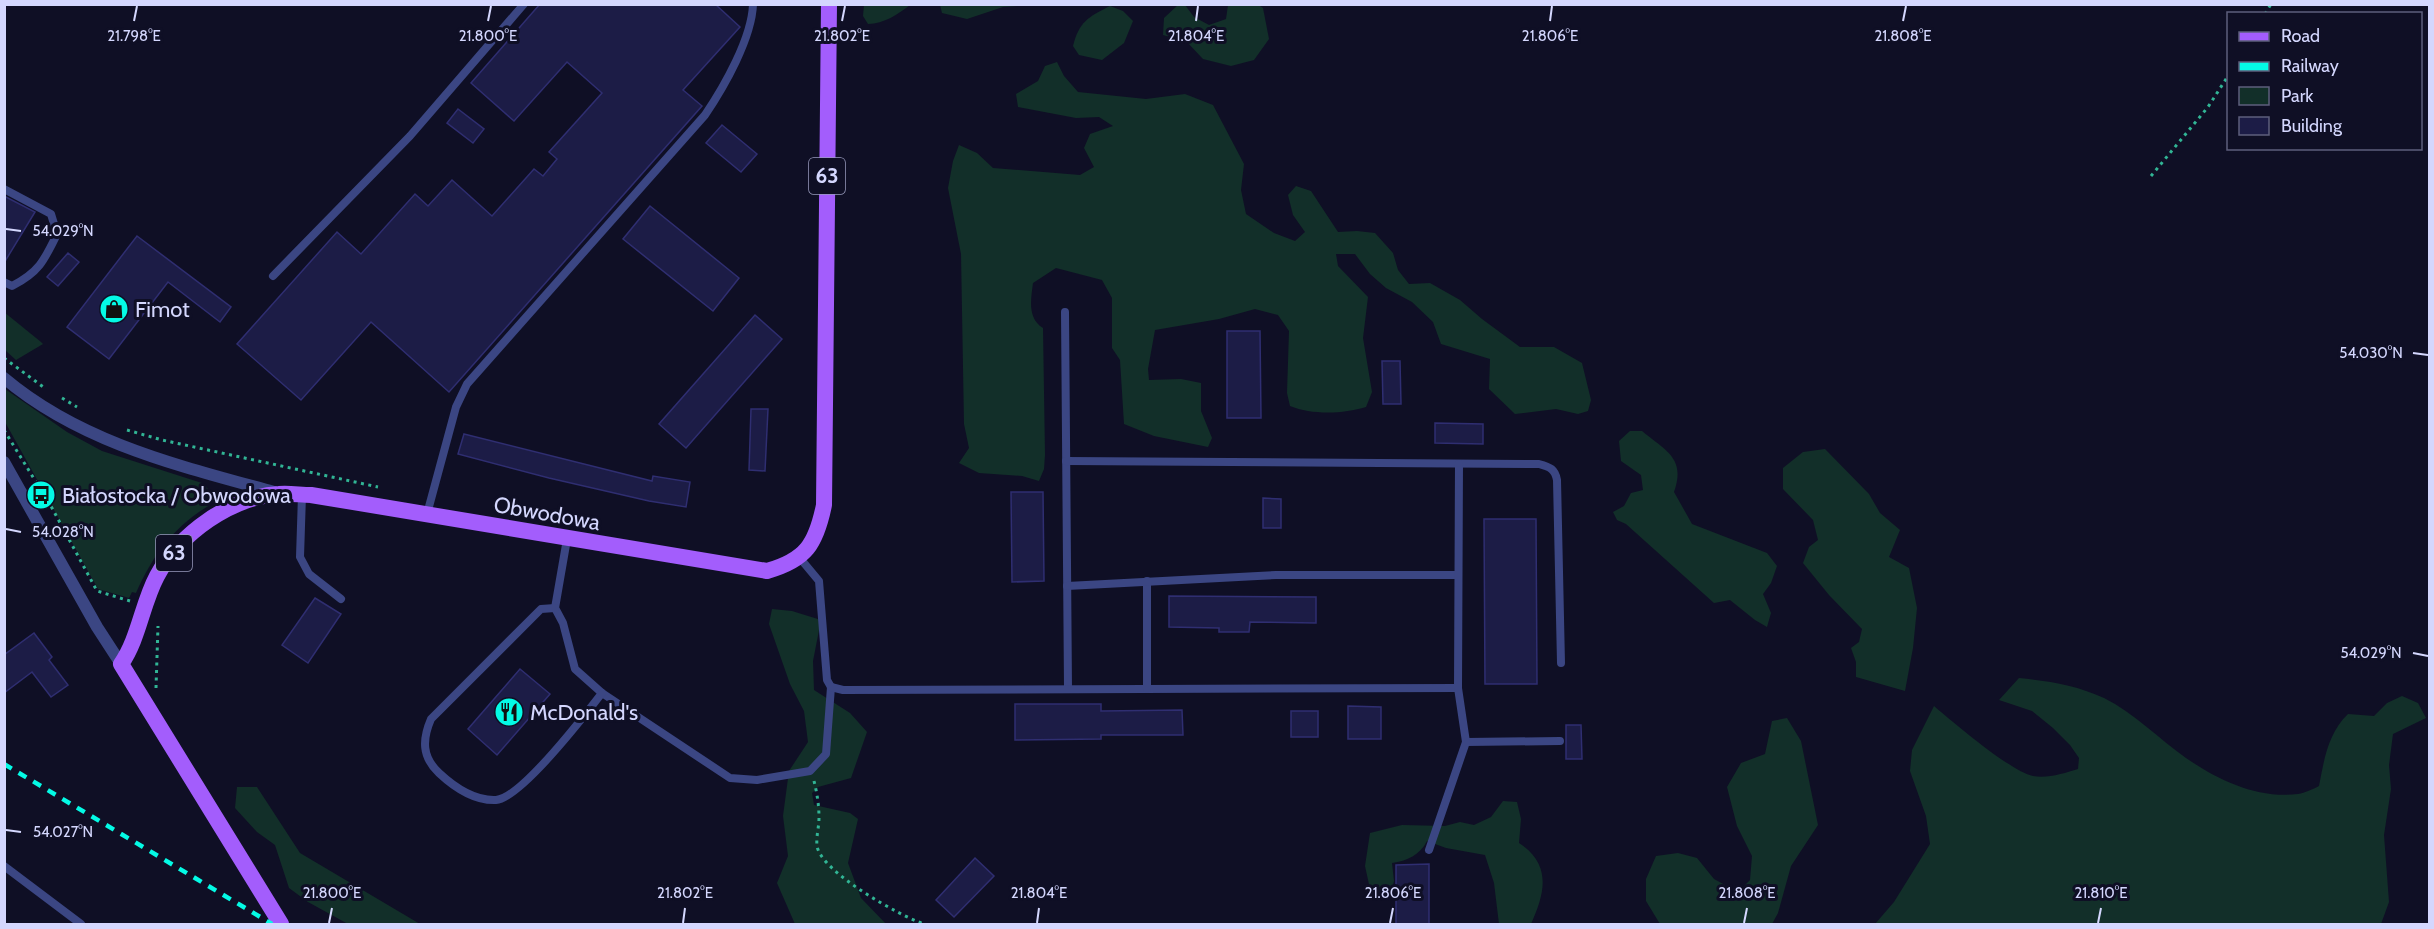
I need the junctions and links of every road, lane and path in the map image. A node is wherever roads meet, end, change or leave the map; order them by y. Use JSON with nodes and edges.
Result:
{"nodes":[{"id":1,"x":524,"y":4,"type":"edge"},
{"id":2,"x":753,"y":4,"type":"edge"},
{"id":3,"x":829,"y":4,"type":"edge"},
{"id":4,"x":2227,"y":79,"type":"edge"},
{"id":5,"x":2151,"y":176,"type":"dead end"},
{"id":6,"x":4,"y":189,"type":"edge"},
{"id":7,"x":273,"y":276,"type":"dead end"},
{"id":8,"x":4,"y":282,"type":"edge"},
{"id":9,"x":1065,"y":312,"type":"dead end"},
{"id":10,"x":4,"y":358,"type":"edge"},
{"id":11,"x":4,"y":378,"type":"edge"},
{"id":12,"x":48,"y":390,"type":"dead end"},
{"id":13,"x":58,"y":396,"type":"dead end"},
{"id":14,"x":77,"y":407,"type":"dead end"},
{"id":15,"x":122,"y":428,"type":"dead end"},
{"id":16,"x":4,"y":430,"type":"edge"},
{"id":17,"x":1066,"y":461,"type":"junction"},
{"id":18,"x":4,"y":462,"type":"edge"},
{"id":19,"x":1460,"y":464,"type":"junction"},
{"id":20,"x":385,"y":489,"type":"dead end"},
{"id":21,"x":278,"y":494,"type":"junction"},
{"id":22,"x":302,"y":495,"type":"junction"},
{"id":23,"x":426,"y":515,"type":"junction"},
{"id":24,"x":567,"y":539,"type":"junction"},
{"id":25,"x":799,"y":557,"type":"junction"},
{"id":26,"x":1458,"y":575,"type":"junction"},
{"id":27,"x":1147,"y":581,"type":"junction"},
{"id":28,"x":1068,"y":586,"type":"junction"},
{"id":29,"x":341,"y":599,"type":"dead end"},
{"id":30,"x":146,"y":604,"type":"junction"},
{"id":31,"x":555,"y":608,"type":"junction"},
{"id":32,"x":1561,"y":663,"type":"dead end"},
{"id":33,"x":121,"y":664,"type":"junction"},
{"id":34,"x":831,"y":687,"type":"junction"},
{"id":35,"x":156,"y":688,"type":"dead end"},
{"id":36,"x":1068,"y":688,"type":"junction"},
{"id":37,"x":1458,"y":688,"type":"junction"},
{"id":38,"x":1147,"y":689,"type":"junction"},
{"id":39,"x":602,"y":693,"type":"junction"},
{"id":40,"x":1560,"y":741,"type":"dead end"},
{"id":41,"x":1466,"y":742,"type":"junction"},
{"id":42,"x":810,"y":771,"type":"junction"},
{"id":43,"x":1429,"y":850,"type":"dead end"},
{"id":44,"x":4,"y":866,"type":"edge"},
{"id":45,"x":81,"y":924,"type":"edge"},
{"id":46,"x":281,"y":924,"type":"edge"},
{"id":47,"x":924,"y":924,"type":"edge"}],
"edges":[{"from":1,"to":7,"type":"lane"},
{"from":2,"to":23,"type":"lane"},
{"from":3,"to":25,"type":"main road","name":"Obwodowa","number":"63"},
{"from":4,"to":5,"type":"path"},
{"from":6,"to":8,"type":"lane"},
{"from":9,"to":17,"type":"lane"},
{"from":10,"to":12,"type":"path"},
{"from":11,"to":21,"type":"street"},
{"from":13,"to":14,"type":"path"},
{"from":15,"to":20,"type":"path"},
{"from":16,"to":30,"type":"path"},
{"from":17,"to":19,"type":"lane"},
{"from":17,"to":28,"type":"lane"},
{"from":18,"to":33,"type":"street"},
{"from":19,"to":26,"type":"lane"},
{"from":19,"to":32,"type":"lane"},
{"from":21,"to":22,"type":"main road","name":"Obwodowa","number":"63"},
{"from":21,"to":30,"type":"main road","name":"Obwodowa","number":"63"},
{"from":22,"to":23,"type":"main road","name":"Obwodowa","number":"63"},
{"from":22,"to":29,"type":"lane"},
{"from":23,"to":24,"type":"main road","name":"Obwodowa","number":"63"},
{"from":24,"to":25,"type":"main road","name":"Obwodowa","number":"63"},
{"from":24,"to":31,"type":"lane"},
{"from":25,"to":34,"type":"lane"},
{"from":26,"to":27,"type":"lane"},
{"from":26,"to":37,"type":"lane"},
{"from":27,"to":28,"type":"lane"},
{"from":27,"to":38,"type":"lane"},
{"from":28,"to":36,"type":"lane"},
{"from":30,"to":33,"type":"main road","name":"Obwodowa","number":"63"},
{"from":30,"to":35,"type":"path"},
{"from":31,"to":39,"type":"lane"},
{"from":31,"to":39,"type":"lane"},
{"from":33,"to":46,"type":"main road"},
{"from":34,"to":36,"type":"lane"},
{"from":34,"to":42,"type":"lane"},
{"from":36,"to":38,"type":"lane"},
{"from":37,"to":38,"type":"lane"},
{"from":37,"to":41,"type":"lane"},
{"from":39,"to":42,"type":"lane"},
{"from":40,"to":41,"type":"lane"},
{"from":41,"to":43,"type":"lane"},
{"from":42,"to":47,"type":"path"},
{"from":44,"to":45,"type":"lane"}]}
